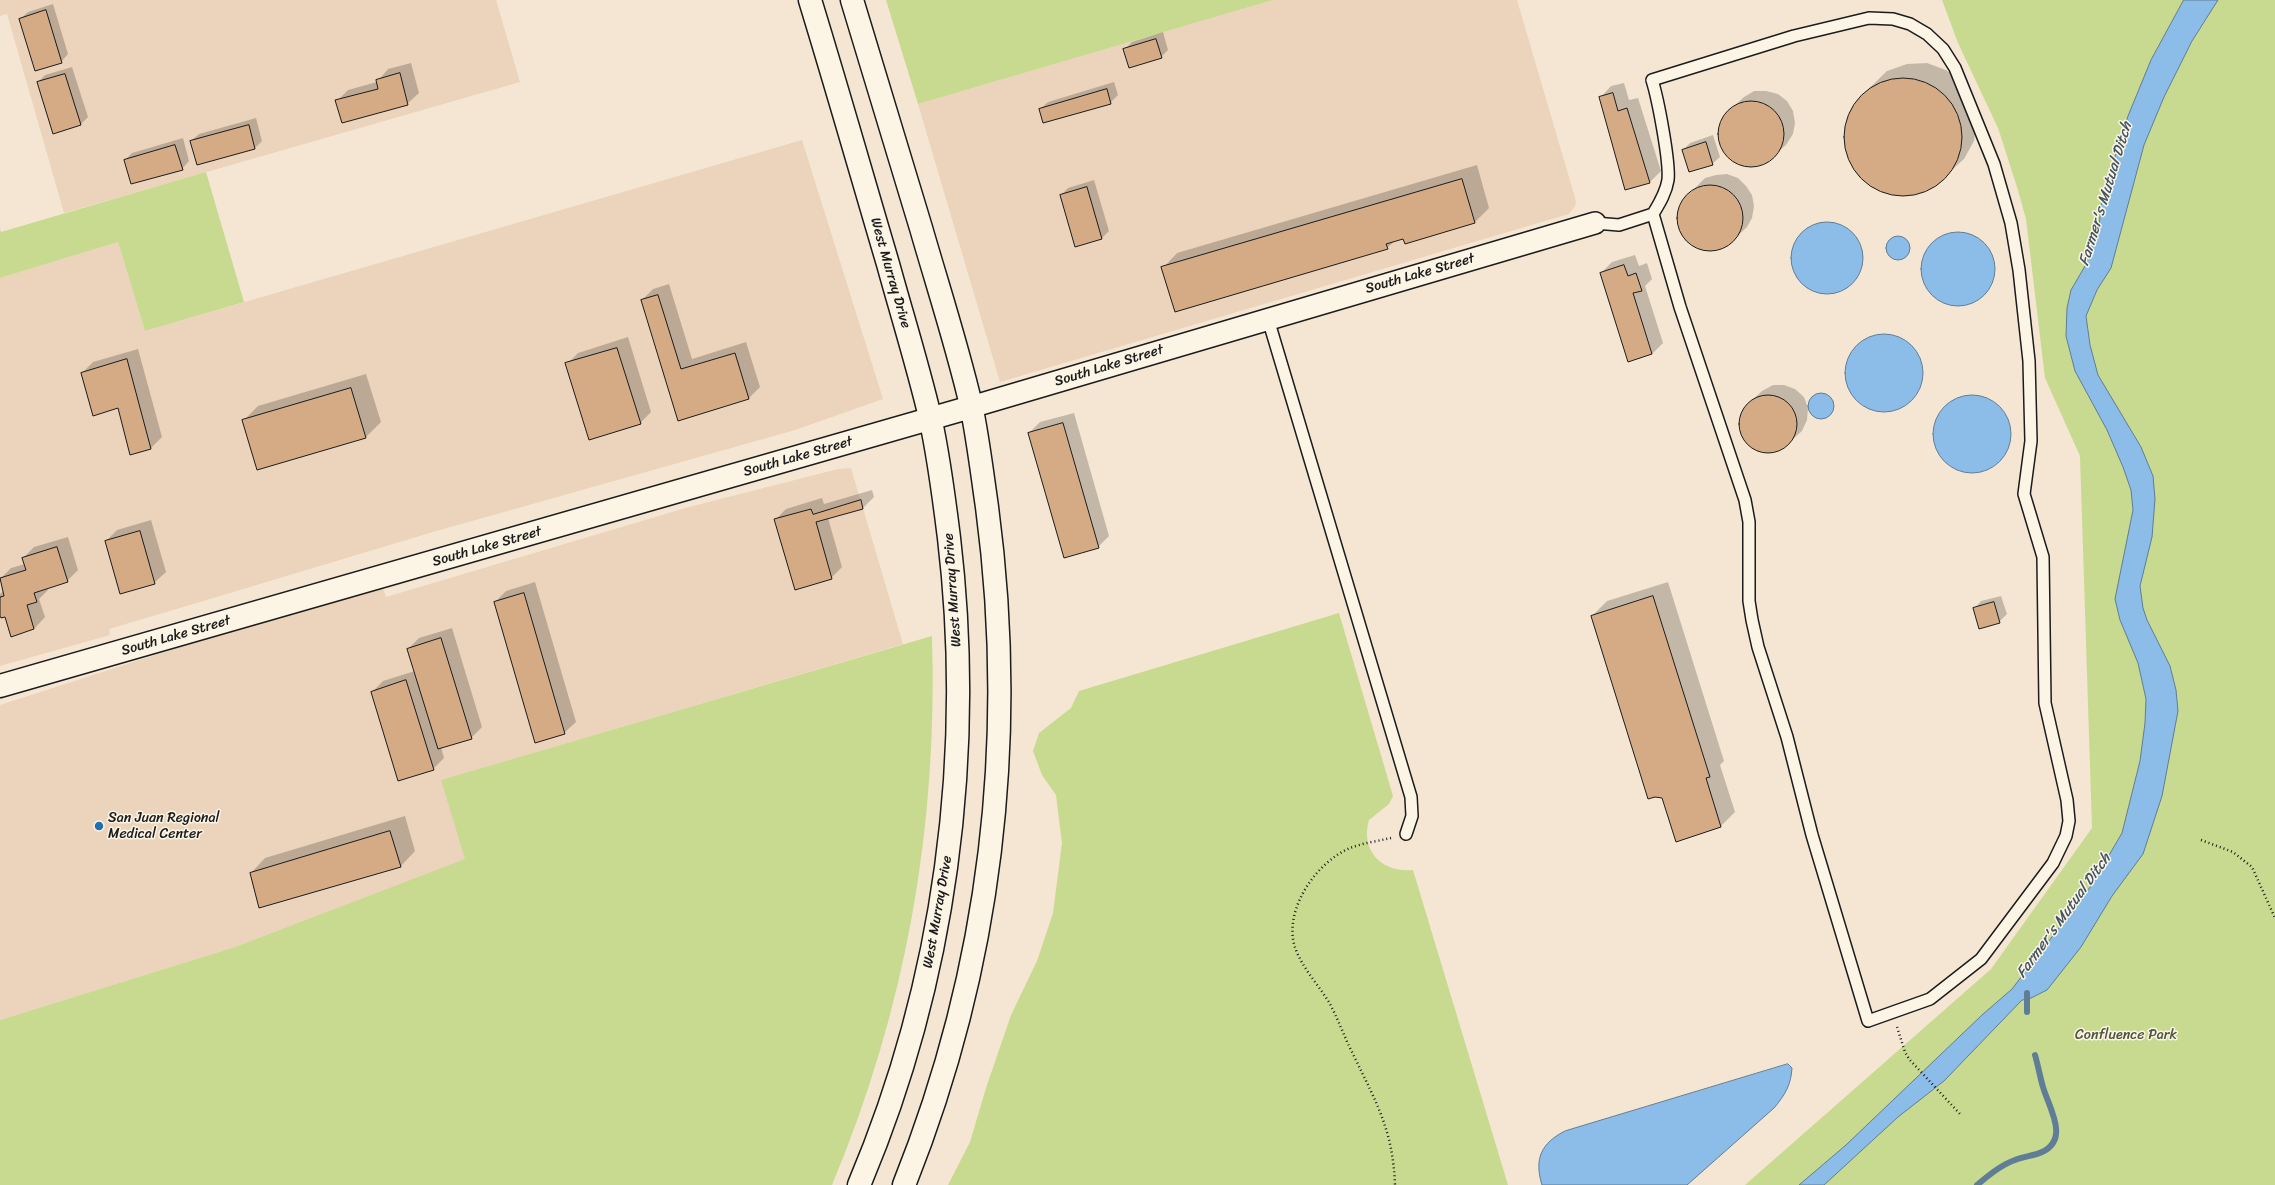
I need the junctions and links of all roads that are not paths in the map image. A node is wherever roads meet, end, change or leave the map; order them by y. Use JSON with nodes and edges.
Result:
{"nodes":[{"id":1,"x":810,"y":0,"type":"edge"},
{"id":2,"x":852,"y":0,"type":"edge"},
{"id":3,"x":1653,"y":214,"type":"junction"},
{"id":4,"x":1595,"y":223,"type":"joint"},
{"id":5,"x":1268,"y":319,"type":"junction"},
{"id":6,"x":971,"y":407,"type":"junction"},
{"id":7,"x":930,"y":418,"type":"junction"},
{"id":8,"x":0,"y":686,"type":"edge"},
{"id":9,"x":1406,"y":834,"type":"road end"},
{"id":10,"x":859,"y":1185,"type":"edge"},
{"id":11,"x":904,"y":1185,"type":"edge"}],
"edges":[{"from":1,"to":7,"type":"main road","name":"West Murray Drive"},
{"from":2,"to":6,"type":"main road"},
{"from":3,"to":3,"type":"lane"},
{"from":3,"to":4,"type":"lane"},
{"from":4,"to":5,"type":"street","name":"South Lake Street"},
{"from":5,"to":6,"type":"street","name":"South Lake Street"},
{"from":5,"to":9,"type":"lane"},
{"from":6,"to":7,"type":"main road","name":"South Lake Street"},
{"from":6,"to":11,"type":"main road"},
{"from":7,"to":8,"type":"main road","name":"South Lake Street"},
{"from":7,"to":10,"type":"main road","name":"West Murray Drive"}]}
